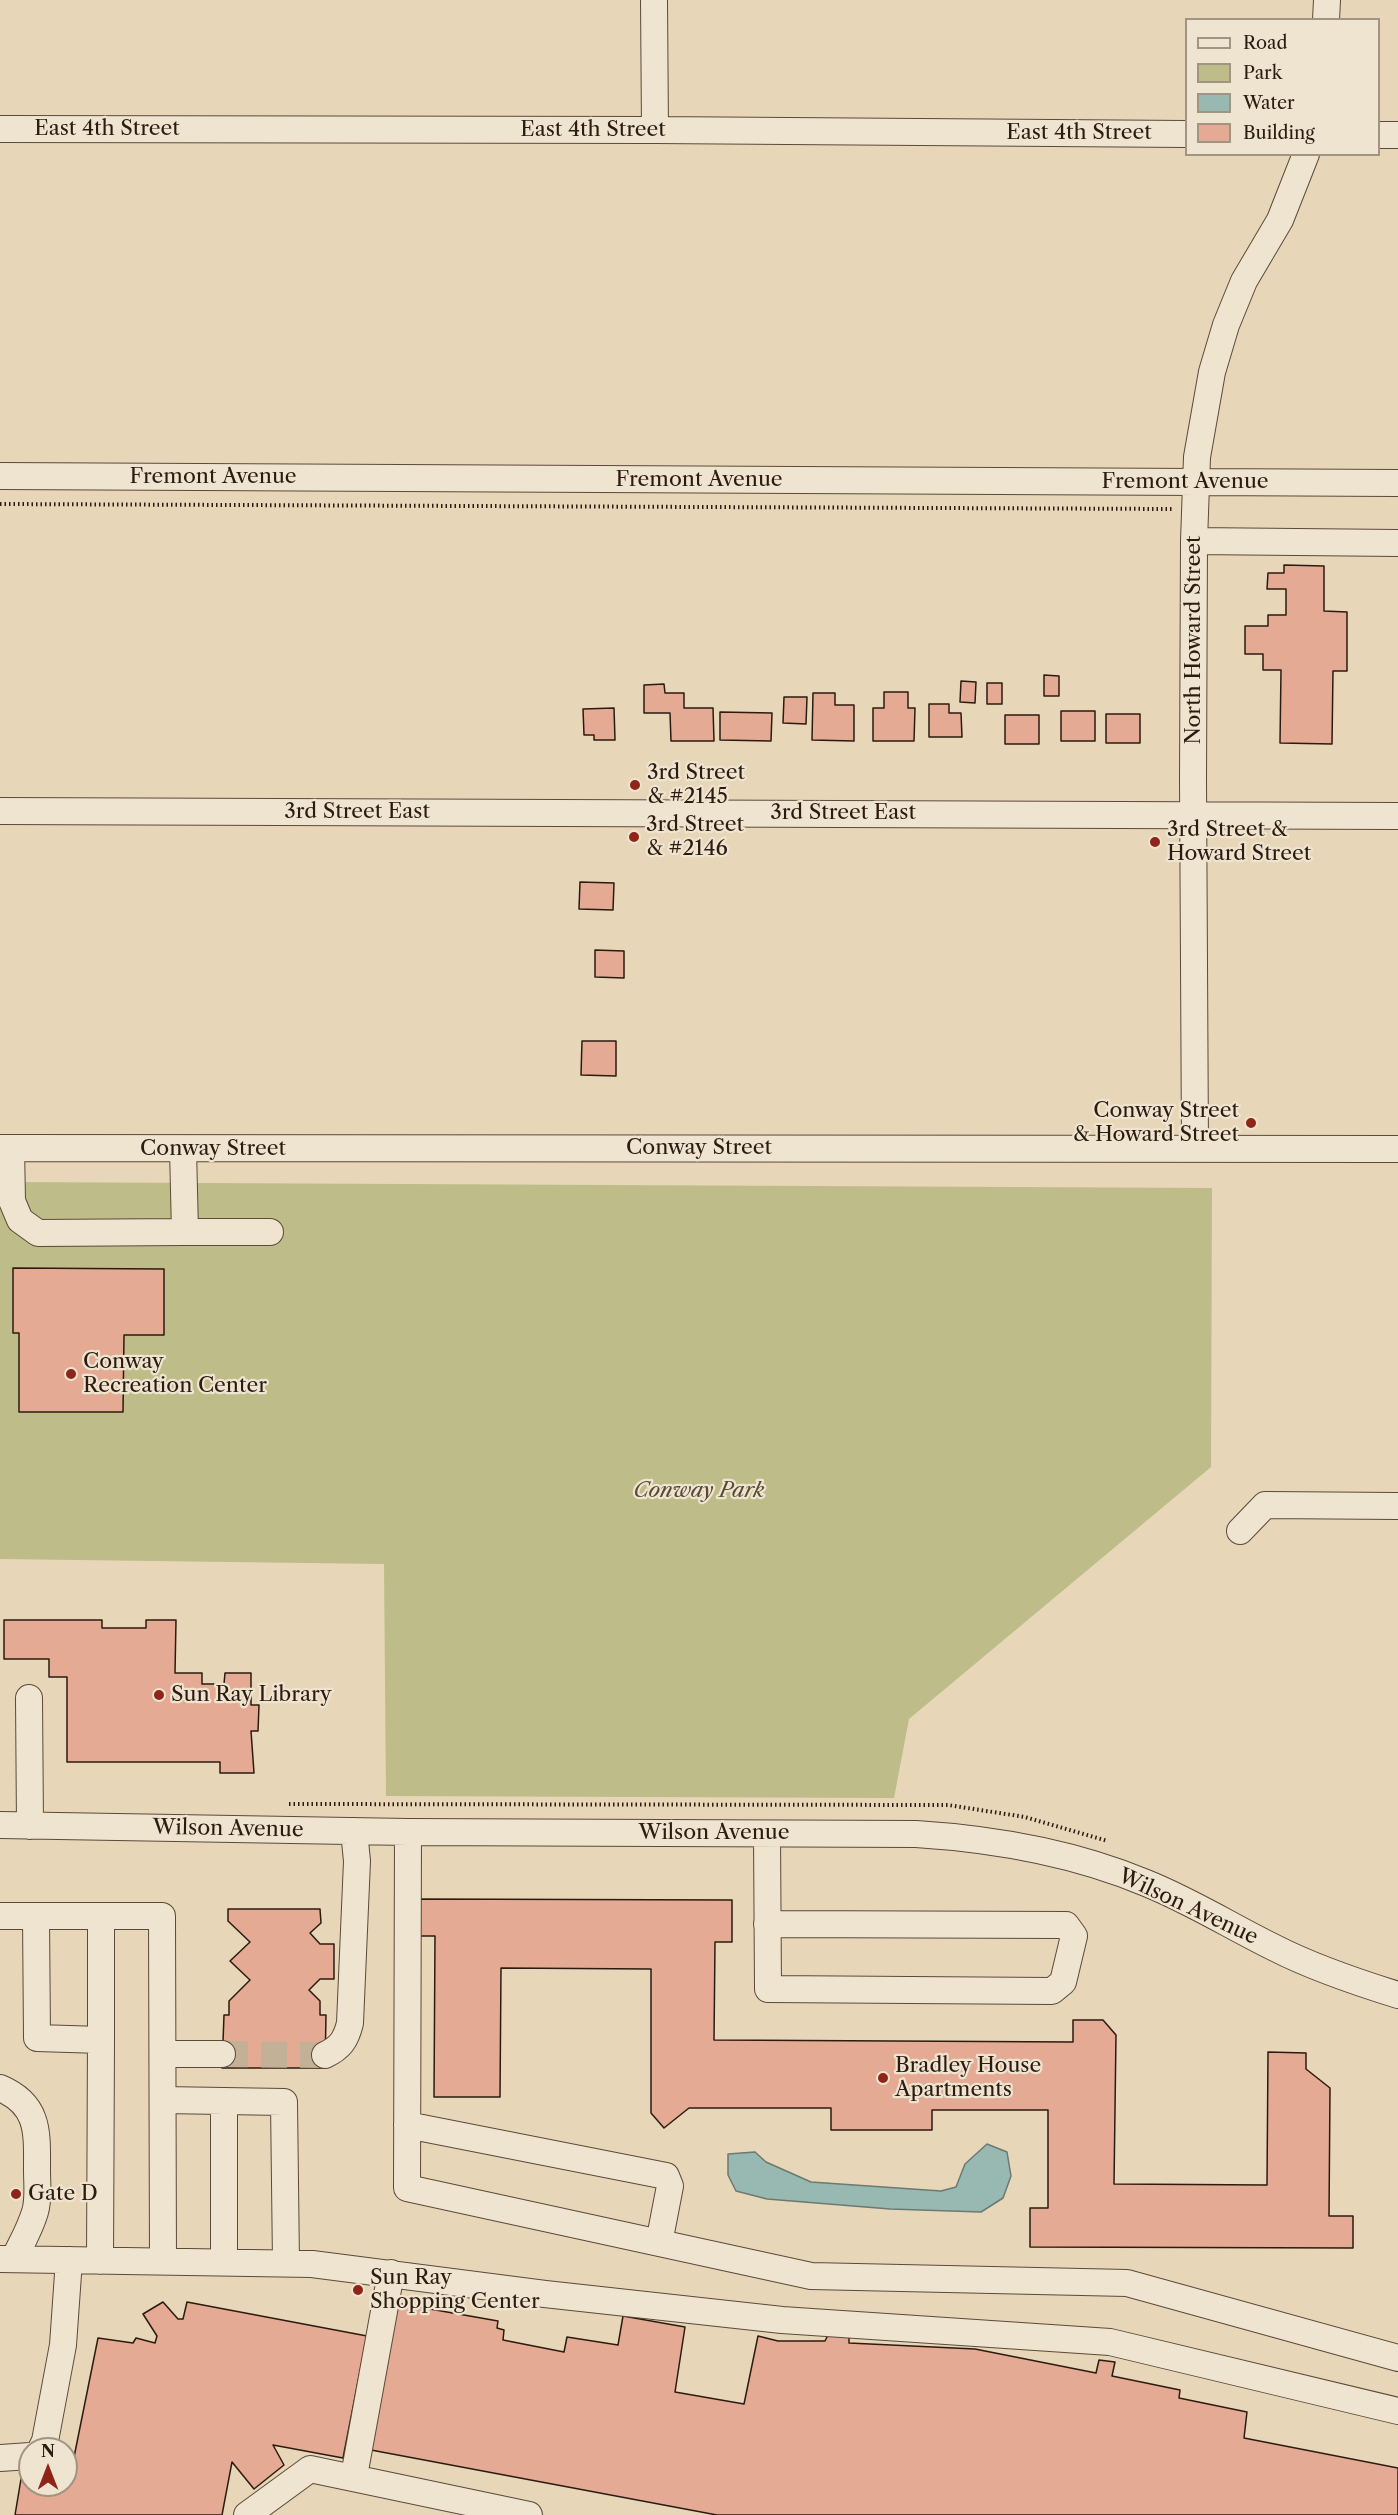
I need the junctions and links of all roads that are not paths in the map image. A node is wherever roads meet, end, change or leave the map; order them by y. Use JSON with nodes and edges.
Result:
{"nodes":[{"id":1,"x":654,"y":0,"type":"edge"},
{"id":2,"x":1327,"y":0,"type":"edge"},
{"id":3,"x":1326,"y":18,"type":"edge"},
{"id":4,"x":0,"y":129,"type":"edge"},
{"id":5,"x":655,"y":130,"type":"junction"},
{"id":6,"x":1185,"y":134,"type":"edge"},
{"id":7,"x":1380,"y":135,"type":"edge"},
{"id":8,"x":1398,"y":135,"type":"edge"},
{"id":9,"x":1305,"y":156,"type":"edge"},
{"id":10,"x":0,"y":476,"type":"edge"},
{"id":11,"x":1195,"y":482,"type":"junction"},
{"id":12,"x":1398,"y":483,"type":"edge"},
{"id":13,"x":1194,"y":542,"type":"junction"},
{"id":14,"x":1398,"y":543,"type":"edge"},
{"id":15,"x":0,"y":811,"type":"edge"},
{"id":16,"x":1193,"y":814,"type":"junction"},
{"id":17,"x":1398,"y":816,"type":"edge"},
{"id":18,"x":6,"y":1148,"type":"edge"},
{"id":19,"x":1195,"y":1148,"type":"junction"},
{"id":20,"x":183,"y":1149,"type":"junction"},
{"id":21,"x":1398,"y":1149,"type":"edge"},
{"id":22,"x":185,"y":1232,"type":"junction"},
{"id":23,"x":270,"y":1232,"type":"dead end"},
{"id":24,"x":1398,"y":1506,"type":"edge"},
{"id":25,"x":1240,"y":1531,"type":"dead end"},
{"id":26,"x":29,"y":1698,"type":"dead end"},
{"id":27,"x":0,"y":1825,"type":"edge"},
{"id":28,"x":30,"y":1826,"type":"junction"},
{"id":29,"x":354,"y":1831,"type":"junction"},
{"id":30,"x":408,"y":1832,"type":"junction"},
{"id":31,"x":767,"y":1834,"type":"junction"},
{"id":32,"x":0,"y":1916,"type":"edge"},
{"id":33,"x":36,"y":1916,"type":"junction"},
{"id":34,"x":101,"y":1916,"type":"junction"},
{"id":35,"x":768,"y":1924,"type":"junction"},
{"id":36,"x":1398,"y":1995,"type":"edge"},
{"id":37,"x":101,"y":2040,"type":"junction"},
{"id":38,"x":163,"y":2054,"type":"junction"},
{"id":39,"x":222,"y":2054,"type":"tunnel mouth"},
{"id":40,"x":325,"y":2055,"type":"tunnel mouth"},
{"id":41,"x":0,"y":2088,"type":"edge"},
{"id":42,"x":163,"y":2100,"type":"junction"},
{"id":43,"x":224,"y":2101,"type":"junction"},
{"id":44,"x":407,"y":2125,"type":"junction"},
{"id":45,"x":659,"y":2243,"type":"junction"},
{"id":46,"x":7,"y":2259,"type":"edge"},
{"id":47,"x":69,"y":2260,"type":"junction"},
{"id":48,"x":100,"y":2260,"type":"junction"},
{"id":49,"x":163,"y":2261,"type":"junction"},
{"id":50,"x":224,"y":2262,"type":"junction"},
{"id":51,"x":286,"y":2263,"type":"junction"},
{"id":52,"x":391,"y":2273,"type":"junction"},
{"id":53,"x":1398,"y":2358,"type":"edge"},
{"id":54,"x":1398,"y":2411,"type":"edge"},
{"id":55,"x":46,"y":2437,"type":"edge"},
{"id":56,"x":18,"y":2457,"type":"edge"},
{"id":57,"x":0,"y":2458,"type":"edge"},
{"id":58,"x":354,"y":2476,"type":"junction"},
{"id":59,"x":247,"y":2515,"type":"edge"},
{"id":60,"x":529,"y":2515,"type":"edge"}],
"edges":[{"from":1,"to":5,"type":"street"},
{"from":2,"to":3,"type":"street"},
{"from":4,"to":5,"type":"street","name":"East 4th Street"},
{"from":5,"to":6,"type":"street","name":"East 4th Street"},
{"from":7,"to":8,"type":"street"},
{"from":9,"to":11,"type":"street","name":"North Howard Street"},
{"from":10,"to":11,"type":"street","name":"Fremont Avenue"},
{"from":11,"to":12,"type":"street","name":"Fremont Avenue"},
{"from":11,"to":13,"type":"street","name":"North Howard Street"},
{"from":13,"to":14,"type":"street"},
{"from":13,"to":16,"type":"street","name":"North Howard Street"},
{"from":15,"to":16,"type":"street","name":"3rd Street East"},
{"from":16,"to":17,"type":"street","name":"3rd Street East"},
{"from":16,"to":19,"type":"street","name":"North Howard Street"},
{"from":18,"to":20,"type":"street","name":"Conway Street"},
{"from":18,"to":22,"type":"street"},
{"from":19,"to":20,"type":"street","name":"Conway Street"},
{"from":19,"to":21,"type":"street","name":"Conway Street"},
{"from":20,"to":22,"type":"street"},
{"from":22,"to":23,"type":"street"},
{"from":24,"to":25,"type":"street"},
{"from":26,"to":28,"type":"street"},
{"from":27,"to":28,"type":"street","name":"Wilson Avenue"},
{"from":28,"to":29,"type":"street","name":"Wilson Avenue"},
{"from":29,"to":30,"type":"street","name":"Wilson Avenue"},
{"from":29,"to":40,"type":"street"},
{"from":30,"to":31,"type":"street","name":"Wilson Avenue"},
{"from":30,"to":44,"type":"street"},
{"from":31,"to":35,"type":"street"},
{"from":31,"to":36,"type":"street","name":"Wilson Avenue"},
{"from":32,"to":33,"type":"street"},
{"from":33,"to":34,"type":"street"},
{"from":33,"to":37,"type":"street"},
{"from":34,"to":37,"type":"street"},
{"from":34,"to":38,"type":"street"},
{"from":35,"to":35,"type":"street"},
{"from":37,"to":48,"type":"street"},
{"from":38,"to":39,"type":"street"},
{"from":38,"to":42,"type":"street"},
{"from":41,"to":46,"type":"street"},
{"from":42,"to":43,"type":"street"},
{"from":42,"to":49,"type":"street"},
{"from":43,"to":50,"type":"street"},
{"from":43,"to":51,"type":"street"},
{"from":44,"to":45,"type":"street"},
{"from":44,"to":45,"type":"street"},
{"from":45,"to":53,"type":"street"},
{"from":46,"to":47,"type":"street"},
{"from":47,"to":48,"type":"street"},
{"from":47,"to":55,"type":"street"},
{"from":48,"to":49,"type":"street"},
{"from":49,"to":50,"type":"street"},
{"from":50,"to":51,"type":"street"},
{"from":51,"to":52,"type":"street"},
{"from":52,"to":54,"type":"street"},
{"from":52,"to":58,"type":"street"},
{"from":56,"to":57,"type":"street"},
{"from":58,"to":59,"type":"street"},
{"from":58,"to":60,"type":"street"}]}
